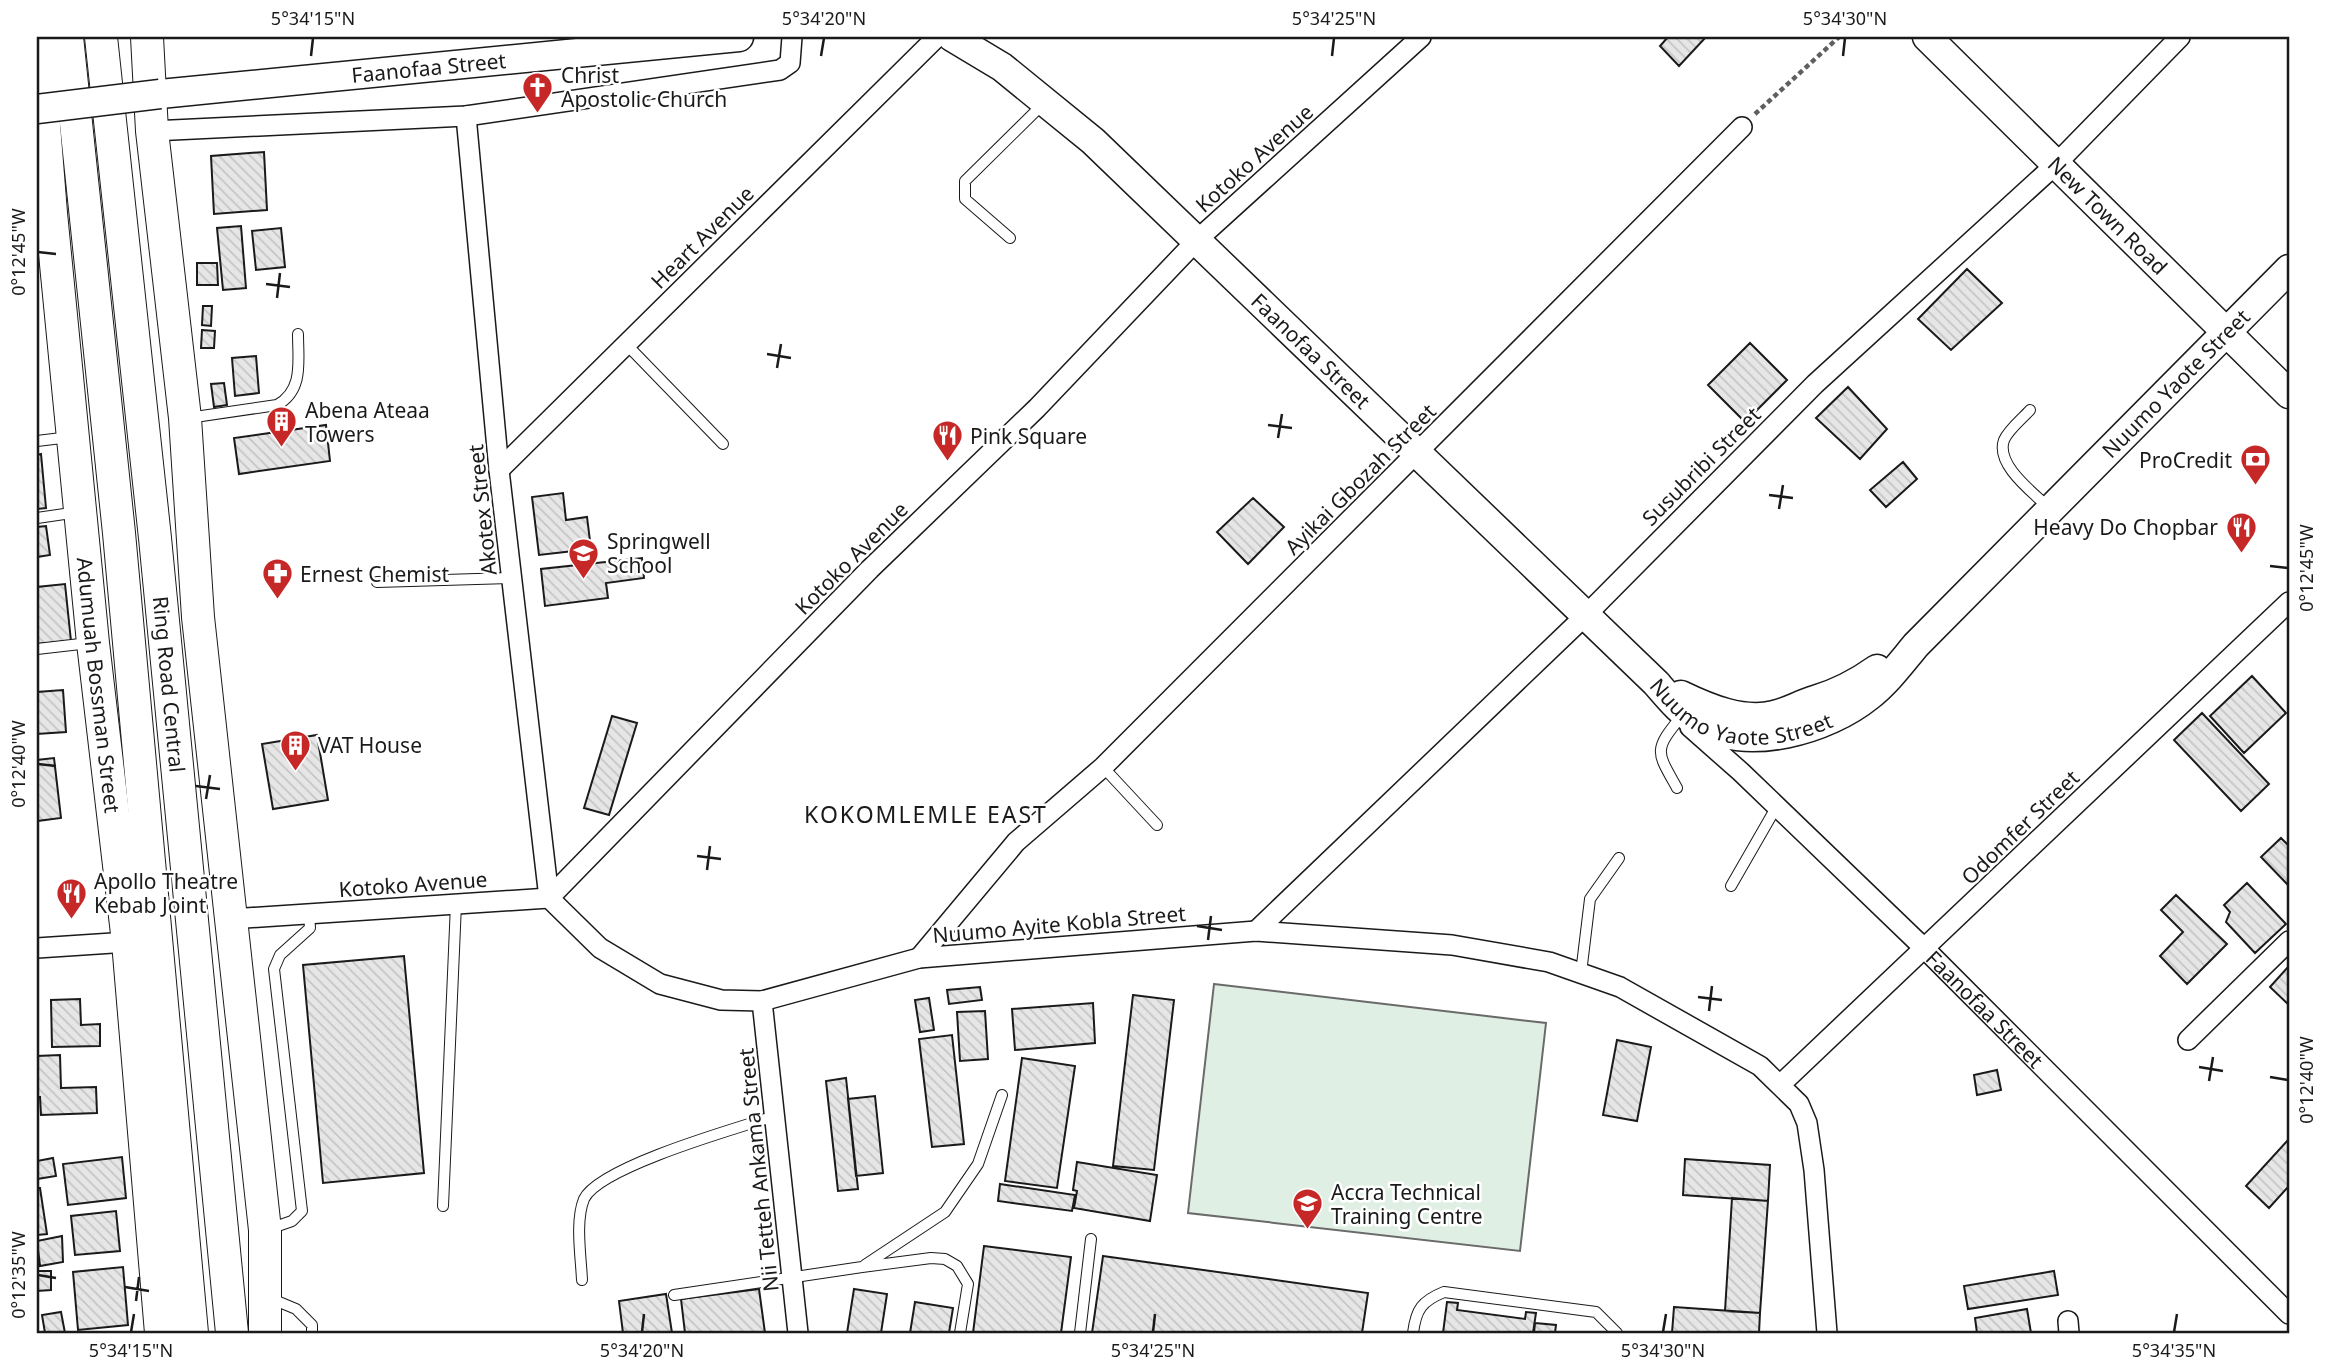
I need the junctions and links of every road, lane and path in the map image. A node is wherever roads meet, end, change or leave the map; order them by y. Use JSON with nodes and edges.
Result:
{"nodes":[{"id":1,"x":37,"y":37,"type":"edge"},
{"id":2,"x":67,"y":37,"type":"edge"},
{"id":3,"x":101,"y":37,"type":"edge"},
{"id":4,"x":147,"y":37,"type":"edge"},
{"id":5,"x":739,"y":37,"type":"edge"},
{"id":6,"x":792,"y":37,"type":"edge"},
{"id":7,"x":937,"y":37,"type":"edge"},
{"id":8,"x":952,"y":37,"type":"edge"},
{"id":9,"x":1421,"y":37,"type":"edge"},
{"id":10,"x":1839,"y":37,"type":"edge"},
{"id":11,"x":1927,"y":37,"type":"edge"},
{"id":12,"x":2180,"y":37,"type":"edge"},
{"id":13,"x":1045,"y":101,"type":"junction"},
{"id":14,"x":37,"y":109,"type":"edge"},
{"id":15,"x":466,"y":116,"type":"junction"},
{"id":16,"x":1742,"y":127,"type":"joint"},
{"id":17,"x":152,"y":131,"type":"junction"},
{"id":18,"x":2055,"y":165,"type":"junction"},
{"id":19,"x":1010,"y":238,"type":"dead end"},
{"id":20,"x":1197,"y":240,"type":"junction"},
{"id":21,"x":2289,"y":269,"type":"edge"},
{"id":22,"x":2226,"y":332,"type":"junction"},
{"id":23,"x":298,"y":334,"type":"dead end"},
{"id":24,"x":626,"y":344,"type":"junction"},
{"id":25,"x":2289,"y":394,"type":"edge"},
{"id":26,"x":2030,"y":410,"type":"dead end"},
{"id":27,"x":185,"y":418,"type":"junction"},
{"id":28,"x":74,"y":437,"type":"junction"},
{"id":29,"x":37,"y":441,"type":"edge"},
{"id":30,"x":723,"y":444,"type":"dead end"},
{"id":31,"x":1418,"y":453,"type":"junction"},
{"id":32,"x":499,"y":470,"type":"junction"},
{"id":33,"x":2052,"y":511,"type":"junction"},
{"id":34,"x":37,"y":518,"type":"edge"},
{"id":35,"x":83,"y":524,"type":"junction"},
{"id":36,"x":512,"y":578,"type":"junction"},
{"id":37,"x":377,"y":582,"type":"dead end"},
{"id":38,"x":2289,"y":602,"type":"edge"},
{"id":39,"x":1586,"y":615,"type":"junction"},
{"id":40,"x":93,"y":643,"type":"junction"},
{"id":41,"x":1916,"y":645,"type":"junction"},
{"id":42,"x":37,"y":649,"type":"edge"},
{"id":43,"x":1656,"y":683,"type":"junction"},
{"id":44,"x":1679,"y":713,"type":"junction"},
{"id":45,"x":137,"y":733,"type":"junction"},
{"id":46,"x":1103,"y":767,"type":"junction"},
{"id":47,"x":1677,"y":788,"type":"dead end"},
{"id":48,"x":1777,"y":806,"type":"junction"},
{"id":49,"x":1157,"y":825,"type":"dead end"},
{"id":50,"x":1619,"y":858,"type":"dead end"},
{"id":51,"x":1731,"y":886,"type":"dead end"},
{"id":52,"x":549,"y":898,"type":"junction"},
{"id":53,"x":456,"y":904,"type":"junction"},
{"id":54,"x":309,"y":914,"type":"junction"},
{"id":55,"x":231,"y":919,"type":"junction"},
{"id":56,"x":1256,"y":931,"type":"junction"},
{"id":57,"x":2289,"y":941,"type":"edge"},
{"id":58,"x":128,"y":942,"type":"junction"},
{"id":59,"x":37,"y":948,"type":"edge"},
{"id":60,"x":1925,"y":949,"type":"junction"},
{"id":61,"x":919,"y":958,"type":"junction"},
{"id":62,"x":1581,"y":973,"type":"junction"},
{"id":63,"x":762,"y":1001,"type":"junction"},
{"id":64,"x":2188,"y":1040,"type":"dead end"},
{"id":65,"x":1781,"y":1084,"type":"junction"},
{"id":66,"x":1002,"y":1095,"type":"dead end"},
{"id":67,"x":775,"y":1116,"type":"junction"},
{"id":68,"x":443,"y":1206,"type":"dead end"},
{"id":69,"x":265,"y":1230,"type":"junction"},
{"id":70,"x":1091,"y":1240,"type":"dead end"},
{"id":71,"x":862,"y":1267,"type":"junction"},
{"id":72,"x":792,"y":1276,"type":"junction"},
{"id":73,"x":582,"y":1280,"type":"dead end"},
{"id":74,"x":674,"y":1295,"type":"dead end"},
{"id":75,"x":265,"y":1296,"type":"junction"},
{"id":76,"x":2287,"y":1306,"type":"edge"},
{"id":77,"x":161,"y":1333,"type":"edge"},
{"id":78,"x":192,"y":1333,"type":"edge"},
{"id":79,"x":232,"y":1333,"type":"edge"},
{"id":80,"x":265,"y":1333,"type":"edge"},
{"id":81,"x":312,"y":1333,"type":"edge"},
{"id":82,"x":798,"y":1333,"type":"edge"},
{"id":83,"x":960,"y":1333,"type":"edge"},
{"id":84,"x":1080,"y":1333,"type":"edge"},
{"id":85,"x":1413,"y":1333,"type":"edge"},
{"id":86,"x":1617,"y":1333,"type":"edge"},
{"id":87,"x":1827,"y":1333,"type":"edge"}],
"edges":[{"from":1,"to":28,"type":"main road","name":"Adumuah Bossman Street"},
{"from":2,"to":45,"type":"main road","name":"Ring Road Central"},
{"from":3,"to":79,"type":"main road","name":"Ring Road Central"},
{"from":4,"to":17,"type":"main road","name":"Ring Road Central"},
{"from":5,"to":14,"type":"main road","name":"Faanofaa Street","bridge":true},
{"from":6,"to":15,"type":"street"},
{"from":7,"to":24,"type":"street","name":"Heart Avenue"},
{"from":8,"to":13,"type":"main road","name":"Faanofaa Street"},
{"from":9,"to":20,"type":"street","name":"Kotoko Avenue"},
{"from":10,"to":16,"type":"path"},
{"from":11,"to":18,"type":"main road","name":"New Town Road"},
{"from":12,"to":18,"type":"street","name":"Susubribi Street"},
{"from":13,"to":19,"type":"lane"},
{"from":13,"to":20,"type":"main road","name":"Faanofaa Street"},
{"from":15,"to":17,"type":"street"},
{"from":15,"to":32,"type":"street","name":"Akotex Street"},
{"from":16,"to":31,"type":"street","name":"Ayikai Gbozah Street"},
{"from":17,"to":27,"type":"main road","name":"Ring Road Central"},
{"from":18,"to":22,"type":"main road","name":"New Town Road"},
{"from":18,"to":39,"type":"street","name":"Susubribi Street"},
{"from":20,"to":31,"type":"main road","name":"Faanofaa Street"},
{"from":20,"to":52,"type":"street","name":"Kotoko Avenue"},
{"from":21,"to":22,"type":"main road","name":"Nuumo Yaote Street"},
{"from":22,"to":25,"type":"main road","name":"New Town Road"},
{"from":22,"to":33,"type":"main road","name":"Nuumo Yaote Street"},
{"from":23,"to":27,"type":"lane"},
{"from":24,"to":30,"type":"lane"},
{"from":24,"to":32,"type":"street","name":"Heart Avenue"},
{"from":26,"to":33,"type":"lane"},
{"from":27,"to":55,"type":"main road","name":"Ring Road Central"},
{"from":28,"to":29,"type":"lane"},
{"from":28,"to":35,"type":"main road","name":"Adumuah Bossman Street"},
{"from":31,"to":39,"type":"main road","name":"Faanofaa Street"},
{"from":31,"to":46,"type":"street","name":"Ayikai Gbozah Street"},
{"from":32,"to":36,"type":"street","name":"Akotex Street"},
{"from":33,"to":41,"type":"main road","name":"Nuumo Yaote Street"},
{"from":34,"to":35,"type":"lane"},
{"from":35,"to":40,"type":"main road","name":"Adumuah Bossman Street"},
{"from":35,"to":45,"type":"main road"},
{"from":36,"to":37,"type":"lane"},
{"from":36,"to":52,"type":"street","name":"Akotex Street"},
{"from":38,"to":60,"type":"street","name":"Odomfer Street"},
{"from":39,"to":43,"type":"main road","name":"Faanofaa Street"},
{"from":39,"to":56,"type":"street","name":"Susubribi Street"},
{"from":40,"to":42,"type":"lane"},
{"from":40,"to":58,"type":"main road","name":"Adumuah Bossman Street"},
{"from":41,"to":43,"type":"main road","name":"Nuumo Yaote Street"},
{"from":41,"to":44,"type":"main road","name":"Nuumo Yaote Street"},
{"from":43,"to":44,"type":"main road","name":"Nuumo Yaote Street"},
{"from":44,"to":47,"type":"lane"},
{"from":44,"to":48,"type":"street","name":"Faanofaa Street"},
{"from":45,"to":78,"type":"main road","name":"Ring Road Central"},
{"from":46,"to":49,"type":"lane"},
{"from":46,"to":61,"type":"street","name":"Ayikai Gbozah Street"},
{"from":48,"to":51,"type":"lane"},
{"from":48,"to":60,"type":"street","name":"Faanofaa Street"},
{"from":50,"to":62,"type":"lane"},
{"from":52,"to":53,"type":"street","name":"Kotoko Avenue"},
{"from":52,"to":63,"type":"street","name":"Nuumo Ayite Kobla Street"},
{"from":53,"to":54,"type":"street","name":"Kotoko Avenue"},
{"from":53,"to":68,"type":"lane"},
{"from":54,"to":55,"type":"street","name":"Kotoko Avenue"},
{"from":54,"to":69,"type":"lane"},
{"from":55,"to":69,"type":"main road","name":"Ring Road Central"},
{"from":56,"to":61,"type":"street","name":"Nuumo Ayite Kobla Street"},
{"from":56,"to":62,"type":"street","name":"Nuumo Ayite Kobla Street"},
{"from":57,"to":64,"type":"street"},
{"from":58,"to":59,"type":"street"},
{"from":58,"to":77,"type":"main road","name":"Adumuah Bossman Street"},
{"from":60,"to":65,"type":"street","name":"Odomfer Street"},
{"from":60,"to":76,"type":"street","name":"Faanofaa Street"},
{"from":61,"to":63,"type":"street","name":"Nuumo Ayite Kobla Street"},
{"from":62,"to":65,"type":"street","name":"Nuumo Ayite Kobla Street"},
{"from":63,"to":67,"type":"street","name":"Nii Tetteh Ankama Street"},
{"from":65,"to":87,"type":"street","name":"Nuumo Ayite Kobla Street"},
{"from":66,"to":71,"type":"lane"},
{"from":67,"to":72,"type":"street","name":"Nii Tetteh Ankama Street"},
{"from":67,"to":73,"type":"lane"},
{"from":69,"to":75,"type":"main road","name":"Ring Road Central"},
{"from":70,"to":84,"type":"lane"},
{"from":71,"to":72,"type":"lane"},
{"from":71,"to":83,"type":"lane"},
{"from":72,"to":74,"type":"lane"},
{"from":72,"to":82,"type":"street","name":"Nii Tetteh Ankama Street"},
{"from":75,"to":80,"type":"main road","name":"Ring Road Central"},
{"from":75,"to":81,"type":"lane"},
{"from":85,"to":86,"type":"lane"}]}
